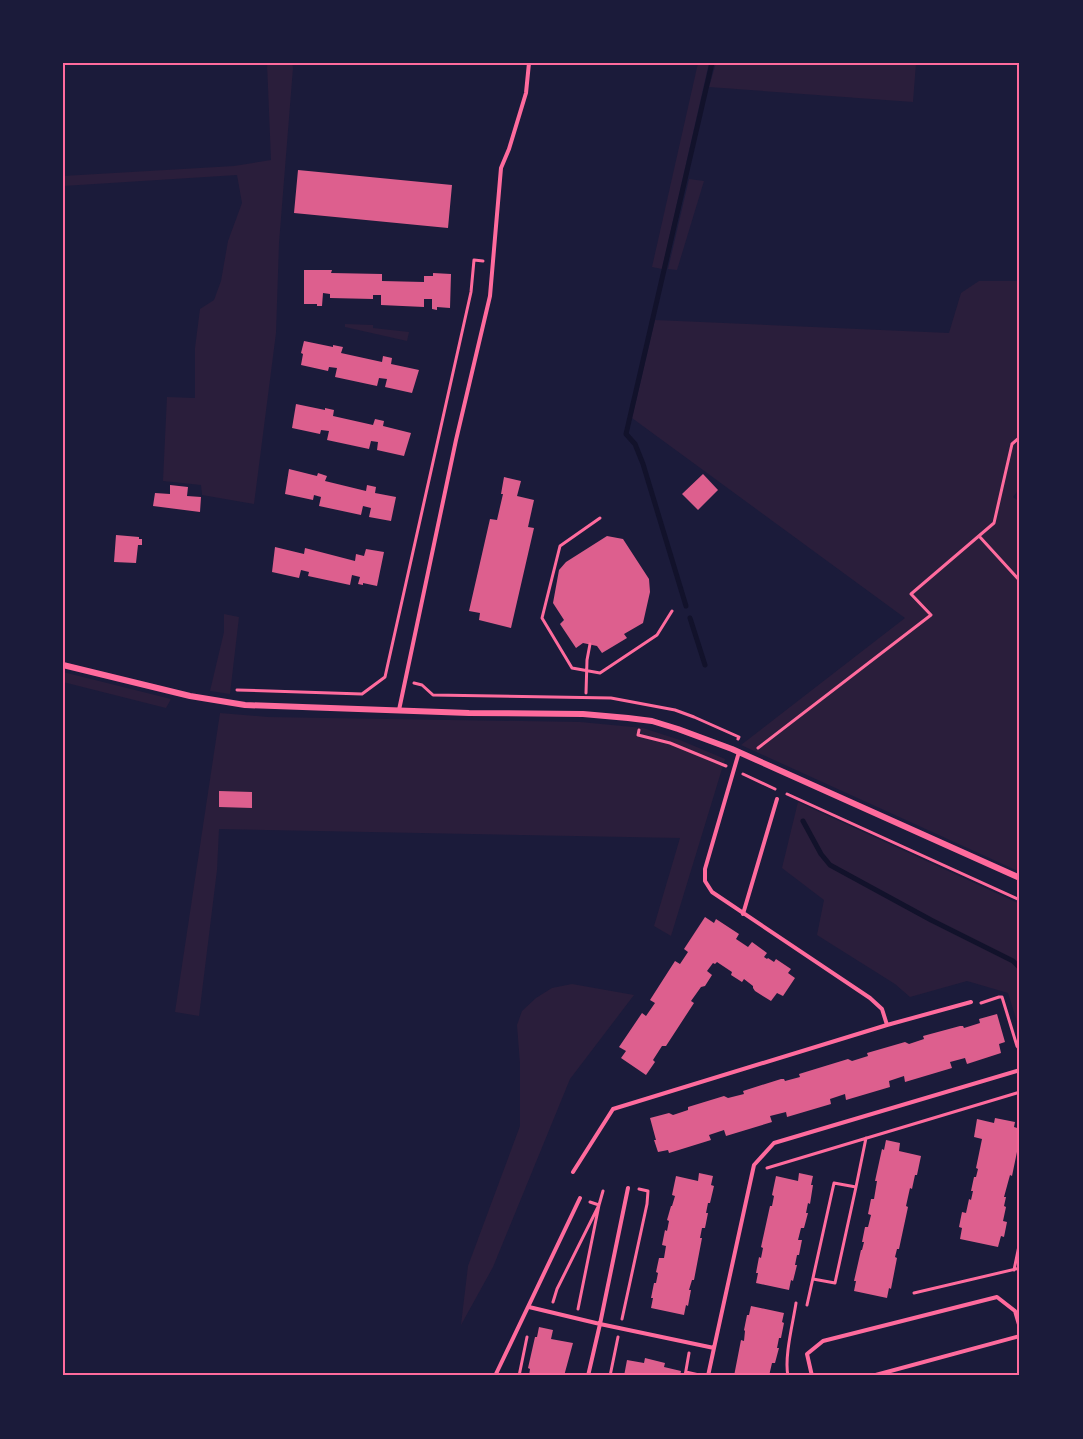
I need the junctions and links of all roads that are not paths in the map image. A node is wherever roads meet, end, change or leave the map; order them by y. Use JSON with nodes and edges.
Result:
{"nodes":[{"id":1,"x":529,"y":63,"type":"edge"},
{"id":2,"x":63,"y":665,"type":"edge"},
{"id":3,"x":399,"y":711,"type":"junction"},
{"id":4,"x":739,"y":752,"type":"junction"},
{"id":5,"x":777,"y":798,"type":"dead end"},
{"id":6,"x":1020,"y":878,"type":"edge"},
{"id":7,"x":743,"y":914,"type":"junction"},
{"id":8,"x":971,"y":1002,"type":"road end"},
{"id":9,"x":888,"y":1025,"type":"junction"},
{"id":10,"x":1020,"y":1070,"type":"edge"},
{"id":11,"x":573,"y":1172,"type":"dead end"},
{"id":12,"x":628,"y":1188,"type":"road end"},
{"id":13,"x":580,"y":1198,"type":"road end"},
{"id":14,"x":529,"y":1307,"type":"junction"},
{"id":15,"x":600,"y":1324,"type":"junction"},
{"id":16,"x":1020,"y":1328,"type":"edge"},
{"id":17,"x":1020,"y":1336,"type":"edge"},
{"id":18,"x":714,"y":1348,"type":"junction"},
{"id":19,"x":495,"y":1376,"type":"edge"},
{"id":20,"x":588,"y":1376,"type":"edge"},
{"id":21,"x":708,"y":1376,"type":"edge"},
{"id":22,"x":812,"y":1376,"type":"edge"},
{"id":23,"x":872,"y":1376,"type":"edge"}],
"edges":[{"from":1,"to":3,"type":"lane"},
{"from":2,"to":3,"type":"street"},
{"from":3,"to":4,"type":"street"},
{"from":4,"to":6,"type":"street"},
{"from":4,"to":7,"type":"lane"},
{"from":5,"to":7,"type":"lane"},
{"from":7,"to":9,"type":"lane"},
{"from":8,"to":9,"type":"lane"},
{"from":9,"to":11,"type":"lane"},
{"from":10,"to":18,"type":"lane"},
{"from":12,"to":15,"type":"lane"},
{"from":13,"to":14,"type":"lane"},
{"from":14,"to":15,"type":"lane"},
{"from":14,"to":19,"type":"lane"},
{"from":15,"to":18,"type":"lane"},
{"from":15,"to":20,"type":"lane"},
{"from":16,"to":22,"type":"lane"},
{"from":17,"to":23,"type":"lane"},
{"from":18,"to":21,"type":"lane"}]}
